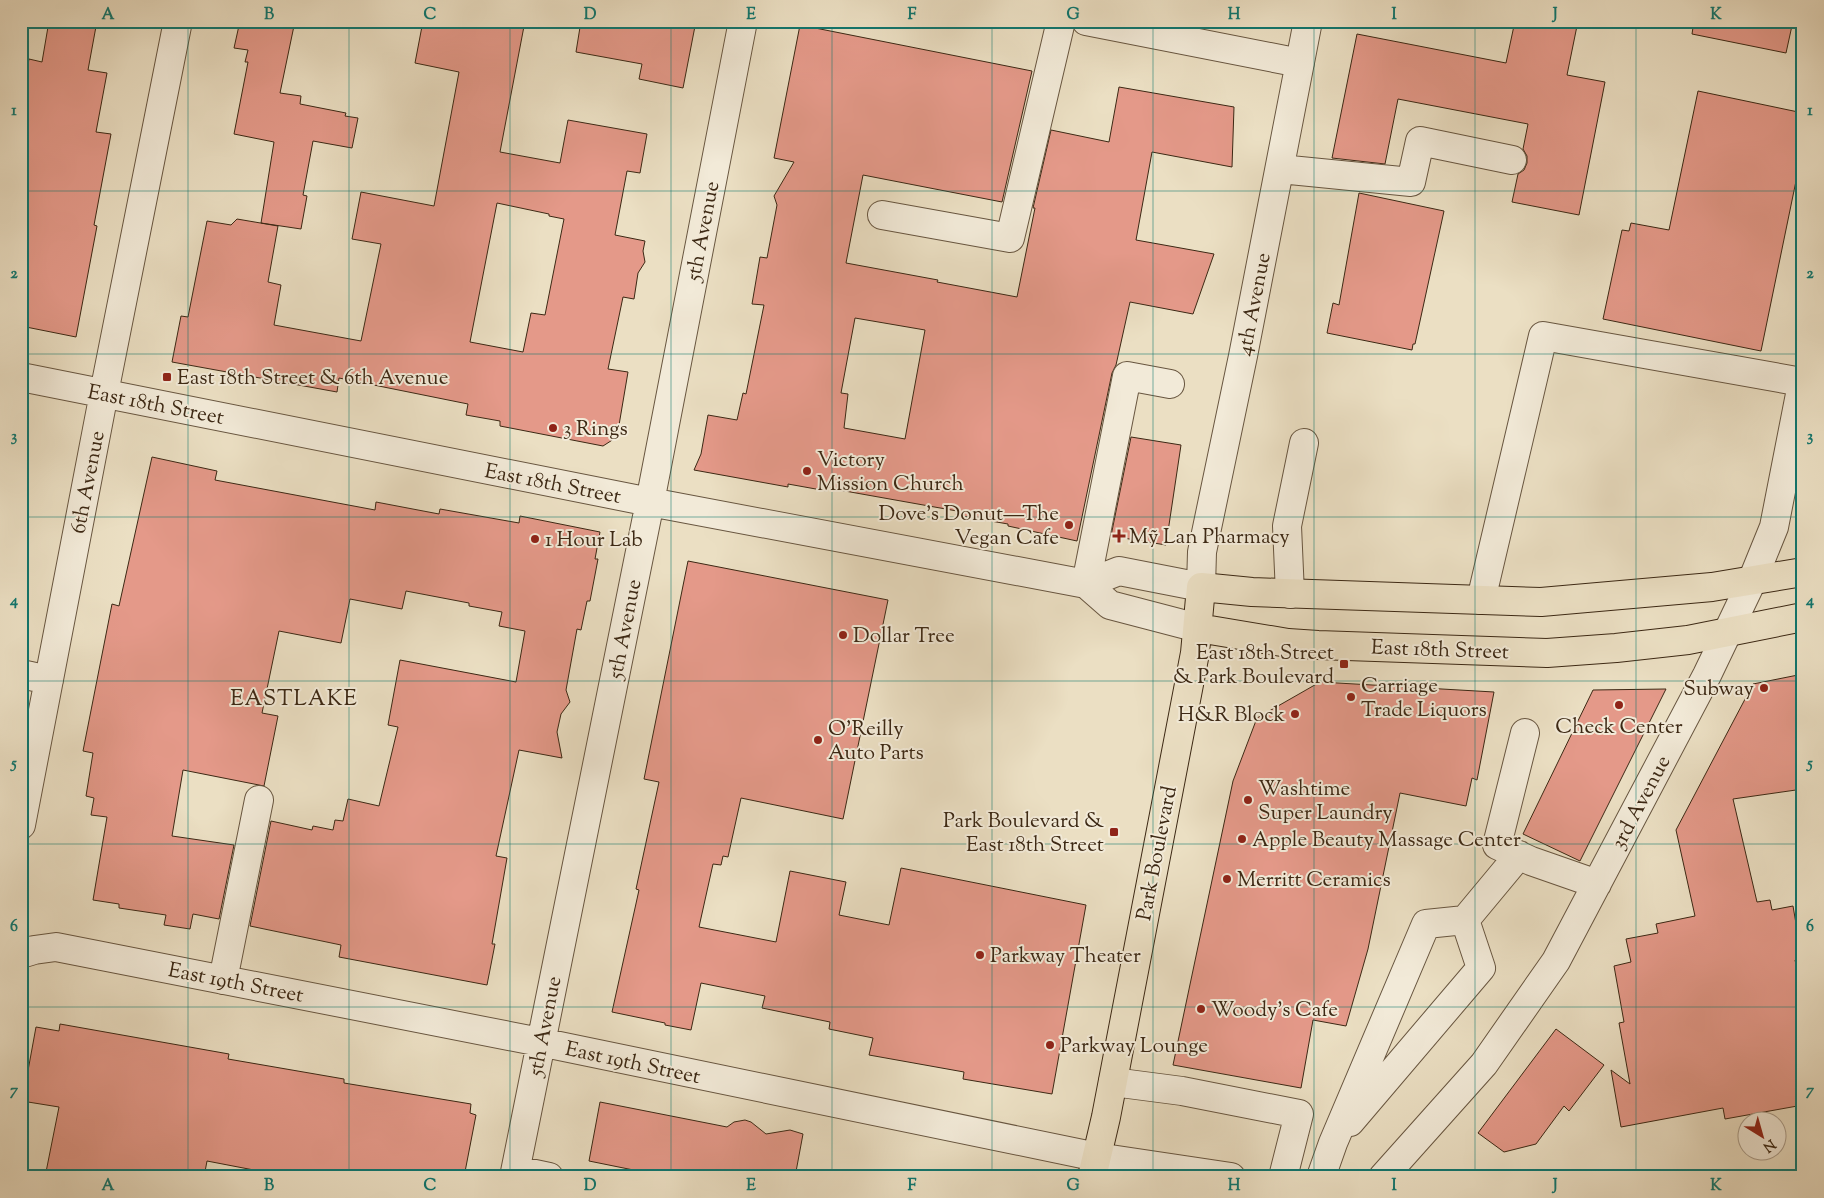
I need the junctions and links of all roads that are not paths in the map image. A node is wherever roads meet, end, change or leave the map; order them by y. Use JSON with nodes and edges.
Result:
{"nodes":[{"id":1,"x":178,"y":21,"type":"edge"},
{"id":2,"x":743,"y":21,"type":"edge"},
{"id":3,"x":1061,"y":21,"type":"edge"},
{"id":4,"x":1086,"y":21,"type":"edge"},
{"id":5,"x":1308,"y":21,"type":"edge"},
{"id":6,"x":1300,"y":63,"type":"junction"},
{"id":7,"x":1512,"y":160,"type":"dead end"},
{"id":8,"x":1280,"y":169,"type":"junction"},
{"id":9,"x":882,"y":215,"type":"dead end"},
{"id":10,"x":21,"y":377,"type":"edge"},
{"id":11,"x":1802,"y":380,"type":"edge"},
{"id":12,"x":1170,"y":384,"type":"dead end"},
{"id":13,"x":104,"y":393,"type":"junction"},
{"id":14,"x":1304,"y":443,"type":"dead end"},
{"id":15,"x":650,"y":502,"type":"junction"},
{"id":16,"x":1803,"y":572,"type":"edge"},
{"id":17,"x":1752,"y":581,"type":"junction"},
{"id":18,"x":1086,"y":584,"type":"junction"},
{"id":19,"x":1201,"y":587,"type":"junction"},
{"id":20,"x":1290,"y":594,"type":"junction"},
{"id":21,"x":1481,"y":600,"type":"junction"},
{"id":22,"x":1803,"y":617,"type":"edge"},
{"id":23,"x":1198,"y":628,"type":"junction"},
{"id":24,"x":1727,"y":633,"type":"junction"},
{"id":25,"x":21,"y":674,"type":"edge"},
{"id":26,"x":49,"y":680,"type":"junction"},
{"id":27,"x":1525,"y":733,"type":"dead end"},
{"id":28,"x":259,"y":800,"type":"dead end"},
{"id":29,"x":21,"y":825,"type":"edge"},
{"id":30,"x":1519,"y":855,"type":"junction"},
{"id":31,"x":1597,"y":884,"type":"junction"},
{"id":32,"x":1465,"y":920,"type":"junction"},
{"id":33,"x":21,"y":954,"type":"edge"},
{"id":34,"x":223,"y":980,"type":"junction"},
{"id":35,"x":540,"y":1042,"type":"junction"},
{"id":36,"x":1112,"y":1082,"type":"junction"},
{"id":37,"x":1333,"y":1143,"type":"junction"},
{"id":38,"x":1095,"y":1167,"type":"edge"},
{"id":39,"x":515,"y":1173,"type":"edge"},
{"id":40,"x":549,"y":1177,"type":"edge"},
{"id":41,"x":1231,"y":1177,"type":"edge"},
{"id":42,"x":1283,"y":1177,"type":"edge"},
{"id":43,"x":1321,"y":1177,"type":"edge"},
{"id":44,"x":1383,"y":1177,"type":"edge"}],
"edges":[{"from":1,"to":13,"type":"street","name":"6th Avenue"},
{"from":2,"to":15,"type":"street","name":"5th Avenue"},
{"from":3,"to":9,"type":"street"},
{"from":4,"to":6,"type":"street"},
{"from":5,"to":6,"type":"street","name":"4th Avenue"},
{"from":6,"to":8,"type":"street","name":"4th Avenue"},
{"from":7,"to":8,"type":"street"},
{"from":8,"to":19,"type":"street","name":"4th Avenue"},
{"from":10,"to":13,"type":"street","name":"East 18th Street"},
{"from":11,"to":17,"type":"street","name":"3rd Avenue"},
{"from":11,"to":21,"type":"street"},
{"from":12,"to":18,"type":"street"},
{"from":13,"to":15,"type":"street","name":"East 18th Street"},
{"from":13,"to":26,"type":"street","name":"6th Avenue"},
{"from":14,"to":20,"type":"street"},
{"from":15,"to":18,"type":"street","name":"East 18th Street"},
{"from":15,"to":35,"type":"street","name":"5th Avenue"},
{"from":16,"to":17,"type":"main road"},
{"from":17,"to":21,"type":"main road"},
{"from":17,"to":24,"type":"street","name":"3rd Avenue"},
{"from":18,"to":19,"type":"street"},
{"from":18,"to":23,"type":"street","name":"East 18th Street"},
{"from":19,"to":20,"type":"main road"},
{"from":19,"to":23,"type":"main road","name":"Park Boulevard"},
{"from":20,"to":21,"type":"main road"},
{"from":22,"to":24,"type":"main road","name":"East 18th Street"},
{"from":23,"to":24,"type":"main road","name":"East 18th Street"},
{"from":23,"to":36,"type":"main road","name":"Park Boulevard"},
{"from":24,"to":31,"type":"street","name":"3rd Avenue"},
{"from":25,"to":26,"type":"street"},
{"from":26,"to":29,"type":"street","name":"6th Avenue"},
{"from":27,"to":30,"type":"street"},
{"from":28,"to":34,"type":"street"},
{"from":30,"to":31,"type":"street"},
{"from":30,"to":32,"type":"street"},
{"from":31,"to":44,"type":"street","name":"3rd Avenue"},
{"from":32,"to":37,"type":"street"},
{"from":32,"to":37,"type":"street"},
{"from":33,"to":34,"type":"street","name":"East 19th Street"},
{"from":34,"to":35,"type":"street","name":"East 19th Street"},
{"from":35,"to":38,"type":"street","name":"East 19th Street"},
{"from":35,"to":39,"type":"street","name":"5th Avenue"},
{"from":36,"to":38,"type":"main road","name":"Park Boulevard"},
{"from":36,"to":42,"type":"street"},
{"from":37,"to":43,"type":"street"},
{"from":38,"to":41,"type":"street","name":"East 19th Street"},
{"from":39,"to":40,"type":"street"}]}
